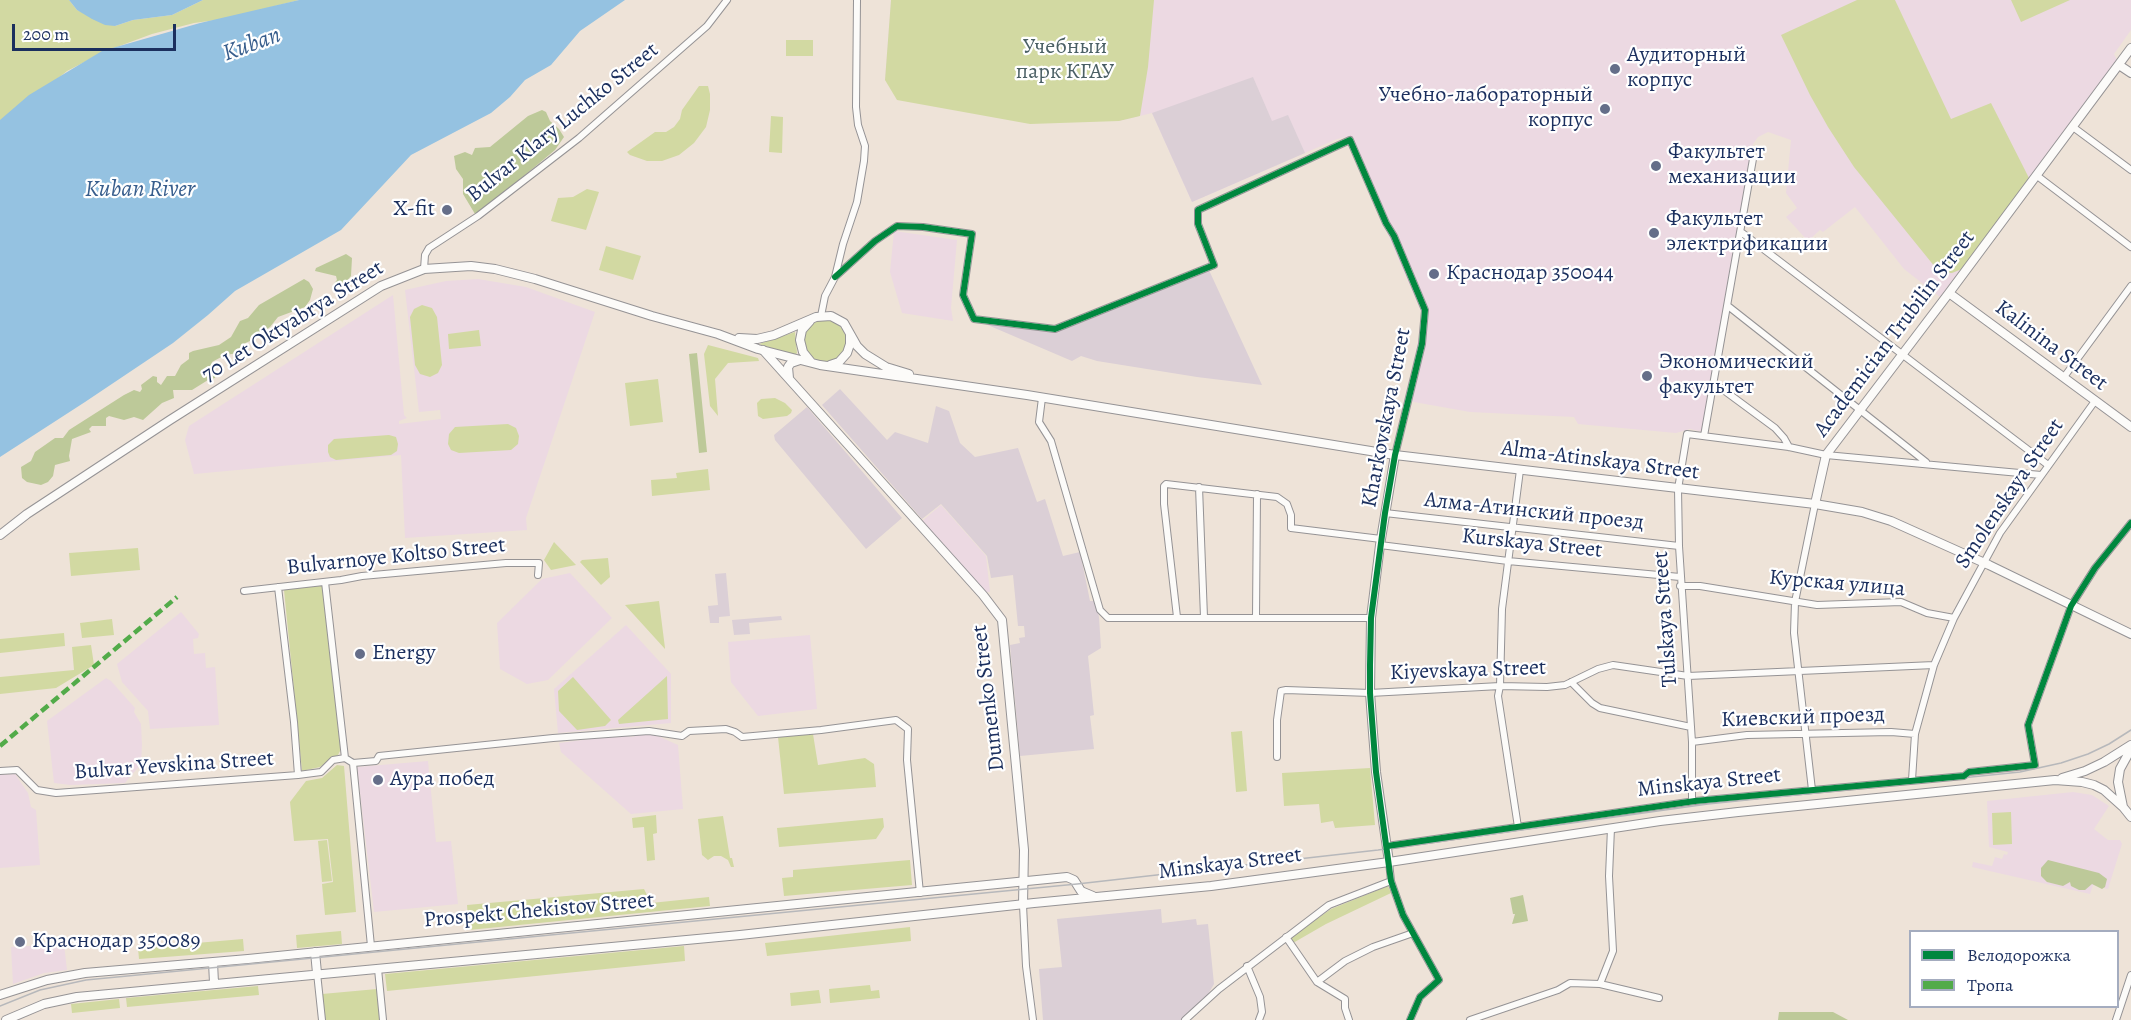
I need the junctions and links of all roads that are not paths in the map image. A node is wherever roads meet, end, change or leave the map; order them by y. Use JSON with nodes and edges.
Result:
{"nodes":[{"id":1,"x":727,"y":0,"type":"edge"},
{"id":2,"x":857,"y":0,"type":"edge"},
{"id":3,"x":2131,"y":48,"type":"edge"},
{"id":4,"x":2119,"y":65,"type":"junction"},
{"id":5,"x":2131,"y":74,"type":"edge"},
{"id":6,"x":2073,"y":127,"type":"junction"},
{"id":7,"x":1753,"y":159,"type":"dead end"},
{"id":8,"x":2131,"y":170,"type":"edge"},
{"id":9,"x":2037,"y":175,"type":"junction"},
{"id":10,"x":1741,"y":232,"type":"junction"},
{"id":11,"x":2131,"y":247,"type":"edge"},
{"id":12,"x":424,"y":269,"type":"junction"},
{"id":13,"x":835,"y":277,"type":"junction"},
{"id":14,"x":2131,"y":286,"type":"edge"},
{"id":15,"x":1950,"y":293,"type":"junction"},
{"id":16,"x":1728,"y":306,"type":"junction"},
{"id":17,"x":821,"y":316,"type":"junction"},
{"id":18,"x":812,"y":319,"type":"junction"},
{"id":19,"x":847,"y":328,"type":"junction"},
{"id":20,"x":718,"y":334,"type":"junction"},
{"id":21,"x":757,"y":339,"type":"junction"},
{"id":22,"x":760,"y":349,"type":"junction"},
{"id":23,"x":1901,"y":354,"type":"junction"},
{"id":24,"x":801,"y":359,"type":"junction"},
{"id":25,"x":811,"y":362,"type":"junction"},
{"id":26,"x":827,"y":366,"type":"junction"},
{"id":27,"x":2064,"y":377,"type":"junction"},
{"id":28,"x":789,"y":378,"type":"junction"},
{"id":29,"x":927,"y":380,"type":"junction"},
{"id":30,"x":1714,"y":383,"type":"junction"},
{"id":31,"x":1042,"y":398,"type":"junction"},
{"id":32,"x":2095,"y":401,"type":"junction"},
{"id":33,"x":1860,"y":408,"type":"junction"},
{"id":34,"x":2131,"y":427,"type":"edge"},
{"id":35,"x":1704,"y":436,"type":"junction"},
{"id":36,"x":1789,"y":447,"type":"junction"},
{"id":37,"x":1395,"y":455,"type":"junction"},
{"id":38,"x":1826,"y":455,"type":"junction"},
{"id":39,"x":1927,"y":463,"type":"junction"},
{"id":40,"x":2048,"y":465,"type":"junction"},
{"id":41,"x":1520,"y":470,"type":"junction"},
{"id":42,"x":2041,"y":475,"type":"junction"},
{"id":43,"x":1199,"y":487,"type":"junction"},
{"id":44,"x":1678,"y":489,"type":"junction"},
{"id":45,"x":1257,"y":494,"type":"junction"},
{"id":46,"x":1815,"y":504,"type":"junction"},
{"id":47,"x":1385,"y":513,"type":"junction"},
{"id":48,"x":2131,"y":523,"type":"edge"},
{"id":49,"x":1512,"y":528,"type":"junction"},
{"id":50,"x":0,"y":535,"type":"edge"},
{"id":51,"x":1381,"y":542,"type":"junction"},
{"id":52,"x":1679,"y":546,"type":"junction"},
{"id":53,"x":1508,"y":561,"type":"junction"},
{"id":54,"x":1983,"y":562,"type":"junction"},
{"id":55,"x":538,"y":576,"type":"dead end"},
{"id":56,"x":1680,"y":577,"type":"junction"},
{"id":57,"x":325,"y":582,"type":"junction"},
{"id":58,"x":1680,"y":586,"type":"junction"},
{"id":59,"x":278,"y":587,"type":"junction"},
{"id":60,"x":244,"y":591,"type":"dead end"},
{"id":61,"x":1795,"y":602,"type":"junction"},
{"id":62,"x":2072,"y":606,"type":"junction"},
{"id":63,"x":1178,"y":617,"type":"junction"},
{"id":64,"x":1204,"y":617,"type":"junction"},
{"id":65,"x":1256,"y":617,"type":"junction"},
{"id":66,"x":1371,"y":618,"type":"junction"},
{"id":67,"x":1954,"y":618,"type":"junction"},
{"id":68,"x":2131,"y":634,"type":"edge"},
{"id":69,"x":1934,"y":665,"type":"junction"},
{"id":70,"x":1799,"y":670,"type":"junction"},
{"id":71,"x":1688,"y":676,"type":"junction"},
{"id":72,"x":1571,"y":682,"type":"junction"},
{"id":73,"x":1500,"y":686,"type":"junction"},
{"id":74,"x":1370,"y":693,"type":"junction"},
{"id":75,"x":1691,"y":728,"type":"junction"},
{"id":76,"x":1804,"y":733,"type":"junction"},
{"id":77,"x":1915,"y":734,"type":"junction"},
{"id":78,"x":1692,"y":742,"type":"junction"},
{"id":79,"x":2131,"y":747,"type":"edge"},
{"id":80,"x":1276,"y":757,"type":"dead end"},
{"id":81,"x":345,"y":758,"type":"junction"},
{"id":82,"x":353,"y":763,"type":"junction"},
{"id":83,"x":0,"y":771,"type":"edge"},
{"id":84,"x":298,"y":775,"type":"junction"},
{"id":85,"x":1912,"y":780,"type":"junction"},
{"id":86,"x":2055,"y":780,"type":"junction"},
{"id":87,"x":1812,"y":790,"type":"junction"},
{"id":88,"x":1692,"y":801,"type":"junction"},
{"id":89,"x":2123,"y":807,"type":"junction"},
{"id":90,"x":2131,"y":817,"type":"edge"},
{"id":91,"x":1518,"y":827,"type":"junction"},
{"id":92,"x":1611,"y":828,"type":"junction"},
{"id":93,"x":1387,"y":846,"type":"junction"},
{"id":94,"x":1389,"y":862,"type":"junction"},
{"id":95,"x":1391,"y":881,"type":"junction"},
{"id":96,"x":1023,"y":882,"type":"junction"},
{"id":97,"x":1078,"y":887,"type":"junction"},
{"id":98,"x":920,"y":893,"type":"junction"},
{"id":99,"x":1103,"y":897,"type":"junction"},
{"id":100,"x":1058,"y":901,"type":"junction"},
{"id":101,"x":1023,"y":905,"type":"junction"},
{"id":102,"x":1413,"y":933,"type":"junction"},
{"id":103,"x":1286,"y":937,"type":"junction"},
{"id":104,"x":371,"y":946,"type":"junction"},
{"id":105,"x":315,"y":952,"type":"junction"},
{"id":106,"x":213,"y":962,"type":"junction"},
{"id":107,"x":1247,"y":966,"type":"junction"},
{"id":108,"x":378,"y":969,"type":"junction"},
{"id":109,"x":317,"y":974,"type":"junction"},
{"id":110,"x":2131,"y":975,"type":"edge"},
{"id":111,"x":1317,"y":982,"type":"junction"},
{"id":112,"x":214,"y":983,"type":"junction"},
{"id":113,"x":1600,"y":984,"type":"junction"},
{"id":114,"x":0,"y":995,"type":"edge"},
{"id":115,"x":1659,"y":998,"type":"dead end"},
{"id":116,"x":6,"y":1020,"type":"edge"},
{"id":117,"x":322,"y":1020,"type":"edge"},
{"id":118,"x":383,"y":1020,"type":"edge"},
{"id":119,"x":1033,"y":1020,"type":"edge"},
{"id":120,"x":1185,"y":1020,"type":"edge"},
{"id":121,"x":1259,"y":1020,"type":"edge"},
{"id":122,"x":1349,"y":1020,"type":"edge"},
{"id":123,"x":1410,"y":1020,"type":"edge"},
{"id":124,"x":1470,"y":1020,"type":"edge"},
{"id":125,"x":2116,"y":1020,"type":"edge"}],
"edges":[{"from":1,"to":12,"type":"street","name":"Bulvar Klary Luchko Street"},
{"from":2,"to":13,"type":"street"},
{"from":3,"to":4,"type":"main road","name":"Academician Trubilin Street"},
{"from":4,"to":5,"type":"main road"},
{"from":4,"to":6,"type":"main road","name":"Academician Trubilin Street"},
{"from":6,"to":8,"type":"street"},
{"from":6,"to":9,"type":"main road","name":"Academician Trubilin Street"},
{"from":7,"to":10,"type":"street"},
{"from":9,"to":11,"type":"street"},
{"from":9,"to":15,"type":"main road","name":"Academician Trubilin Street"},
{"from":10,"to":16,"type":"street"},
{"from":10,"to":23,"type":"street"},
{"from":12,"to":20,"type":"main road","name":"70 Let Oktyabrya Street"},
{"from":12,"to":50,"type":"main road","name":"70 Let Oktyabrya Street"},
{"from":13,"to":17,"type":"street"},
{"from":13,"to":37,"type":"street","name":"Kharkovskaya Street"},
{"from":14,"to":27,"type":"street"},
{"from":15,"to":23,"type":"main road","name":"Academician Trubilin Street"},
{"from":15,"to":27,"type":"main road","name":"Kalinina Street"},
{"from":16,"to":30,"type":"street"},
{"from":16,"to":33,"type":"street"},
{"from":17,"to":18,"type":"main road"},
{"from":17,"to":19,"type":"main road"},
{"from":18,"to":21,"type":"main road"},
{"from":18,"to":25,"type":"main road"},
{"from":19,"to":26,"type":"main road"},
{"from":19,"to":29,"type":"main road","name":"Alma-Atinskaya Street"},
{"from":20,"to":21,"type":"main road"},
{"from":20,"to":22,"type":"main road","name":"70 Let Oktyabrya Street"},
{"from":21,"to":22,"type":"main road"},
{"from":22,"to":24,"type":"main road","name":"70 Let Oktyabrya Street"},
{"from":22,"to":28,"type":"street","name":"Dumenko Street"},
{"from":23,"to":33,"type":"main road","name":"Academician Trubilin Street"},
{"from":23,"to":40,"type":"street"},
{"from":24,"to":25,"type":"main road","name":"70 Let Oktyabrya Street"},
{"from":24,"to":28,"type":"street"},
{"from":25,"to":26,"type":"main road","name":"Alma-Atinskaya Street"},
{"from":26,"to":29,"type":"main road","name":"Alma-Atinskaya Street"},
{"from":27,"to":32,"type":"main road","name":"Kalinina Street"},
{"from":28,"to":96,"type":"street","name":"Dumenko Street"},
{"from":29,"to":31,"type":"main road","name":"Alma-Atinskaya Street"},
{"from":30,"to":35,"type":"street"},
{"from":30,"to":36,"type":"street"},
{"from":31,"to":37,"type":"main road","name":"Alma-Atinskaya Street"},
{"from":31,"to":63,"type":"street"},
{"from":32,"to":34,"type":"main road","name":"Kalinina Street"},
{"from":32,"to":40,"type":"street","name":"Smolenskaya Street"},
{"from":33,"to":38,"type":"main road","name":"Academician Trubilin Street"},
{"from":33,"to":39,"type":"street"},
{"from":35,"to":36,"type":"street"},
{"from":35,"to":44,"type":"street","name":"Tulskaya Street"},
{"from":36,"to":38,"type":"street"},
{"from":37,"to":41,"type":"main road","name":"Alma-Atinskaya Street"},
{"from":37,"to":47,"type":"street","name":"Kharkovskaya Street"},
{"from":38,"to":39,"type":"street"},
{"from":38,"to":46,"type":"main road","name":"Academician Trubilin Street"},
{"from":39,"to":42,"type":"street"},
{"from":40,"to":42,"type":"street","name":"Smolenskaya Street"},
{"from":41,"to":44,"type":"main road","name":"Alma-Atinskaya Street"},
{"from":41,"to":49,"type":"street"},
{"from":42,"to":54,"type":"street","name":"Smolenskaya Street"},
{"from":43,"to":45,"type":"street"},
{"from":43,"to":63,"type":"street"},
{"from":43,"to":64,"type":"street"},
{"from":44,"to":46,"type":"main road","name":"Alma-Atinskaya Street"},
{"from":44,"to":52,"type":"street","name":"Tulskaya Street"},
{"from":45,"to":51,"type":"street","name":"Kurskaya Street"},
{"from":45,"to":65,"type":"street"},
{"from":46,"to":54,"type":"street","name":"Alma-Atinskaya Street"},
{"from":46,"to":61,"type":"street","name":"Academician Trubilin Street"},
{"from":47,"to":49,"type":"street","name":"Алма-Атинский проезд"},
{"from":47,"to":51,"type":"street","name":"Kharkovskaya Street"},
{"from":48,"to":62,"type":"street"},
{"from":49,"to":52,"type":"street","name":"Алма-Атинский проезд"},
{"from":49,"to":53,"type":"street"},
{"from":51,"to":53,"type":"street","name":"Kurskaya Street"},
{"from":51,"to":66,"type":"street","name":"Kharkovskaya Street"},
{"from":52,"to":56,"type":"street","name":"Tulskaya Street"},
{"from":53,"to":56,"type":"street","name":"Kurskaya Street"},
{"from":53,"to":73,"type":"street"},
{"from":54,"to":62,"type":"street","name":"Alma-Atinskaya Street"},
{"from":54,"to":67,"type":"street","name":"Smolenskaya Street"},
{"from":55,"to":57,"type":"street","name":"Bulvarnoye Koltso Street"},
{"from":56,"to":58,"type":"street","name":"Tulskaya Street"},
{"from":57,"to":59,"type":"street","name":"Bulvarnoye Koltso Street"},
{"from":57,"to":81,"type":"street"},
{"from":58,"to":61,"type":"street","name":"Курская улица"},
{"from":58,"to":71,"type":"street","name":"Tulskaya Street"},
{"from":59,"to":60,"type":"street","name":"Bulvarnoye Koltso Street"},
{"from":59,"to":84,"type":"street"},
{"from":61,"to":67,"type":"street","name":"Курская улица"},
{"from":61,"to":70,"type":"street","name":"Academician Trubilin Street"},
{"from":62,"to":68,"type":"street","name":"Alma-Atinskaya Street"},
{"from":62,"to":85,"type":"street","name":"Minskaya Street"},
{"from":63,"to":64,"type":"street"},
{"from":64,"to":65,"type":"street"},
{"from":65,"to":66,"type":"street"},
{"from":66,"to":74,"type":"street","name":"Kharkovskaya Street"},
{"from":67,"to":69,"type":"street","name":"Smolenskaya Street"},
{"from":69,"to":70,"type":"street","name":"Kiyevskaya Street"},
{"from":69,"to":77,"type":"street","name":"Smolenskaya Street"},
{"from":70,"to":71,"type":"street","name":"Kiyevskaya Street"},
{"from":70,"to":76,"type":"street","name":"Academician Trubilin Street"},
{"from":71,"to":72,"type":"street","name":"Kiyevskaya Street"},
{"from":71,"to":75,"type":"street","name":"Tulskaya Street"},
{"from":72,"to":73,"type":"street","name":"Kiyevskaya Street"},
{"from":72,"to":75,"type":"street"},
{"from":73,"to":74,"type":"street","name":"Kiyevskaya Street"},
{"from":73,"to":91,"type":"street"},
{"from":74,"to":80,"type":"street","name":"Kiyevskaya Street"},
{"from":74,"to":93,"type":"street","name":"Kharkovskaya Street"},
{"from":75,"to":78,"type":"street","name":"Tulskaya Street"},
{"from":76,"to":77,"type":"street","name":"Киевский проезд"},
{"from":76,"to":78,"type":"street","name":"Киевский проезд"},
{"from":76,"to":87,"type":"street","name":"Academician Trubilin Street"},
{"from":77,"to":85,"type":"street","name":"Smolenskaya Street"},
{"from":78,"to":88,"type":"street","name":"Tulskaya Street"},
{"from":79,"to":86,"type":"main road"},
{"from":79,"to":89,"type":"main road"},
{"from":81,"to":82,"type":"street"},
{"from":81,"to":84,"type":"street","name":"Bulvar Yevskina Street"},
{"from":82,"to":98,"type":"street"},
{"from":82,"to":104,"type":"street"},
{"from":83,"to":84,"type":"street","name":"Bulvar Yevskina Street"},
{"from":85,"to":87,"type":"street","name":"Minskaya Street"},
{"from":86,"to":89,"type":"main road","name":"Minskaya Street"},
{"from":86,"to":92,"type":"main road","name":"Minskaya Street"},
{"from":87,"to":88,"type":"street","name":"Minskaya Street"},
{"from":88,"to":91,"type":"street","name":"Minskaya Street"},
{"from":89,"to":90,"type":"main road","name":"Minskaya Street"},
{"from":91,"to":93,"type":"street","name":"Minskaya Street"},
{"from":92,"to":94,"type":"main road","name":"Minskaya Street"},
{"from":92,"to":113,"type":"street"},
{"from":93,"to":94,"type":"street","name":"Kharkovskaya Street"},
{"from":94,"to":95,"type":"street","name":"Kharkovskaya Street"},
{"from":94,"to":99,"type":"main road","name":"Minskaya Street"},
{"from":95,"to":102,"type":"street","name":"Kharkovskaya Street"},
{"from":95,"to":103,"type":"street"},
{"from":96,"to":97,"type":"main road","name":"Prospekt Chekistov Street"},
{"from":96,"to":98,"type":"main road","name":"Prospekt Chekistov Street"},
{"from":96,"to":101,"type":"street","name":"Dumenko Street"},
{"from":97,"to":99,"type":"main road","name":"Prospekt Chekistov Street"},
{"from":97,"to":100,"type":"main road","name":"Prospekt Chekistov Street"},
{"from":98,"to":104,"type":"main road","name":"Prospekt Chekistov Street"},
{"from":99,"to":100,"type":"main road","name":"Prospekt Chekistov Street"},
{"from":100,"to":101,"type":"main road","name":"Prospekt Chekistov Street"},
{"from":101,"to":108,"type":"main road","name":"Prospekt Chekistov Street"},
{"from":101,"to":119,"type":"street","name":"Dumenko Street"},
{"from":102,"to":111,"type":"street"},
{"from":102,"to":123,"type":"street","name":"Kharkovskaya Street"},
{"from":103,"to":107,"type":"street"},
{"from":103,"to":111,"type":"street"},
{"from":104,"to":105,"type":"main road","name":"Prospekt Chekistov Street"},
{"from":105,"to":106,"type":"main road","name":"Prospekt Chekistov Street"},
{"from":105,"to":109,"type":"main road"},
{"from":106,"to":112,"type":"main road"},
{"from":106,"to":114,"type":"main road","name":"Prospekt Chekistov Street"},
{"from":107,"to":120,"type":"street"},
{"from":107,"to":121,"type":"street"},
{"from":108,"to":109,"type":"main road","name":"Prospekt Chekistov Street"},
{"from":108,"to":118,"type":"street"},
{"from":109,"to":112,"type":"main road","name":"Prospekt Chekistov Street"},
{"from":109,"to":117,"type":"street"},
{"from":110,"to":125,"type":"street"},
{"from":111,"to":122,"type":"street"},
{"from":112,"to":116,"type":"main road","name":"Prospekt Chekistov Street"},
{"from":113,"to":115,"type":"street"},
{"from":113,"to":124,"type":"street"}]}
